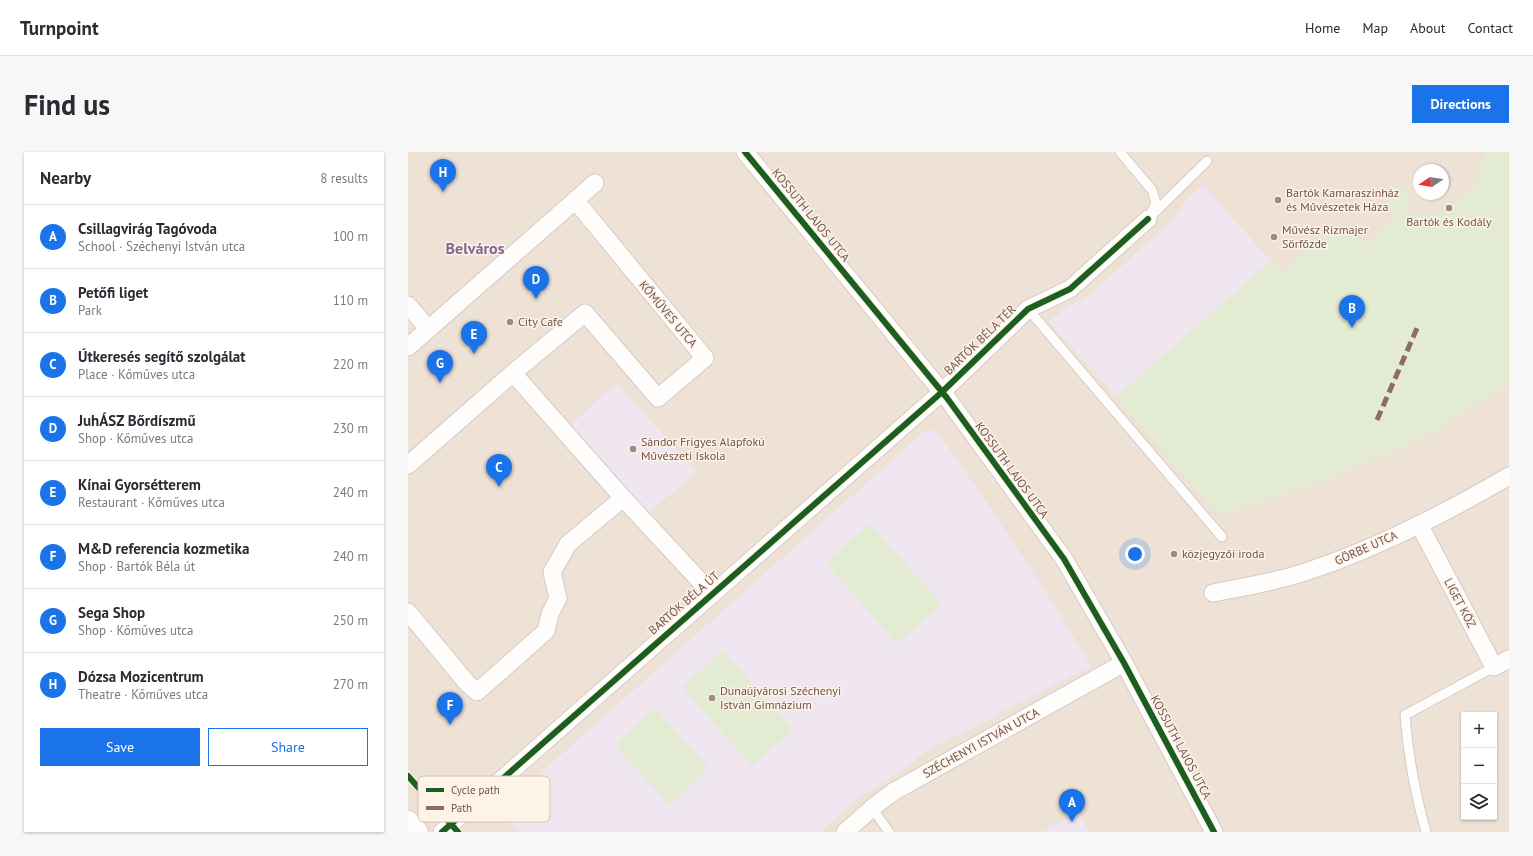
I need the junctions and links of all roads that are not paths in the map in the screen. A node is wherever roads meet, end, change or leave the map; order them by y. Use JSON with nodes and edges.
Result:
{"nodes":[{"id":1,"x":745,"y":152,"type":"edge"},
{"id":2,"x":1120,"y":152,"type":"edge"},
{"id":3,"x":1207,"y":161,"type":"dead end"},
{"id":4,"x":595,"y":183,"type":"dead end"},
{"id":5,"x":575,"y":200,"type":"junction"},
{"id":6,"x":1148,"y":219,"type":"junction"},
{"id":7,"x":408,"y":305,"type":"edge"},
{"id":8,"x":1028,"y":309,"type":"junction"},
{"id":9,"x":428,"y":330,"type":"junction"},
{"id":10,"x":408,"y":347,"type":"edge"},
{"id":11,"x":513,"y":373,"type":"junction"},
{"id":12,"x":942,"y":392,"type":"junction"},
{"id":13,"x":408,"y":465,"type":"edge"},
{"id":14,"x":1509,"y":476,"type":"edge"},
{"id":15,"x":623,"y":498,"type":"junction"},
{"id":16,"x":1418,"y":524,"type":"junction"},
{"id":17,"x":1222,"y":537,"type":"dead end"},
{"id":18,"x":1213,"y":593,"type":"dead end"},
{"id":19,"x":712,"y":594,"type":"junction"},
{"id":20,"x":408,"y":612,"type":"edge"},
{"id":21,"x":1124,"y":663,"type":"junction"},
{"id":22,"x":1502,"y":663,"type":"edge"},
{"id":23,"x":506,"y":776,"type":"edge"},
{"id":24,"x":872,"y":808,"type":"junction"},
{"id":25,"x":408,"y":822,"type":"edge"},
{"id":26,"x":453,"y":822,"type":"edge"},
{"id":27,"x":417,"y":832,"type":"edge"},
{"id":28,"x":442,"y":832,"type":"edge"},
{"id":29,"x":845,"y":832,"type":"edge"},
{"id":30,"x":889,"y":832,"type":"edge"},
{"id":31,"x":1214,"y":832,"type":"edge"},
{"id":32,"x":1426,"y":832,"type":"edge"}],
"edges":[{"from":1,"to":12,"type":"street","name":"KOSSUTH LAJOS UTCA"},
{"from":2,"to":6,"type":"lane"},
{"from":3,"to":6,"type":"lane","name":"BARTÓK BÉLA TÉR"},
{"from":4,"to":5,"type":"street"},
{"from":5,"to":9,"type":"street"},
{"from":5,"to":11,"type":"street","name":"KŐMŰVES UTCA"},
{"from":6,"to":8,"type":"street","name":"BARTÓK BÉLA TÉR"},
{"from":7,"to":9,"type":"street"},
{"from":8,"to":12,"type":"street","name":"BARTÓK BÉLA TÉR"},
{"from":8,"to":17,"type":"lane"},
{"from":9,"to":10,"type":"street"},
{"from":11,"to":13,"type":"street"},
{"from":11,"to":15,"type":"street"},
{"from":12,"to":19,"type":"street","name":"BARTÓK BÉLA ÚT"},
{"from":12,"to":21,"type":"street","name":"KOSSUTH LAJOS UTCA"},
{"from":14,"to":16,"type":"street","name":"GÖRBE UTCA"},
{"from":15,"to":19,"type":"street"},
{"from":15,"to":20,"type":"street"},
{"from":16,"to":18,"type":"street","name":"GÖRBE UTCA"},
{"from":16,"to":22,"type":"street","name":"LIGET KÖZ"},
{"from":19,"to":23,"type":"street","name":"BARTÓK BÉLA ÚT"},
{"from":21,"to":24,"type":"street","name":"SZÉCHENYI ISTVÁN UTCA"},
{"from":21,"to":31,"type":"street","name":"KOSSUTH LAJOS UTCA"},
{"from":22,"to":32,"type":"lane"},
{"from":24,"to":29,"type":"street","name":"SZÉCHENYI ISTVÁN UTCA"},
{"from":24,"to":30,"type":"lane"},
{"from":25,"to":27,"type":"street"},
{"from":26,"to":28,"type":"street","name":"BARTÓK BÉLA ÚT"}]}
